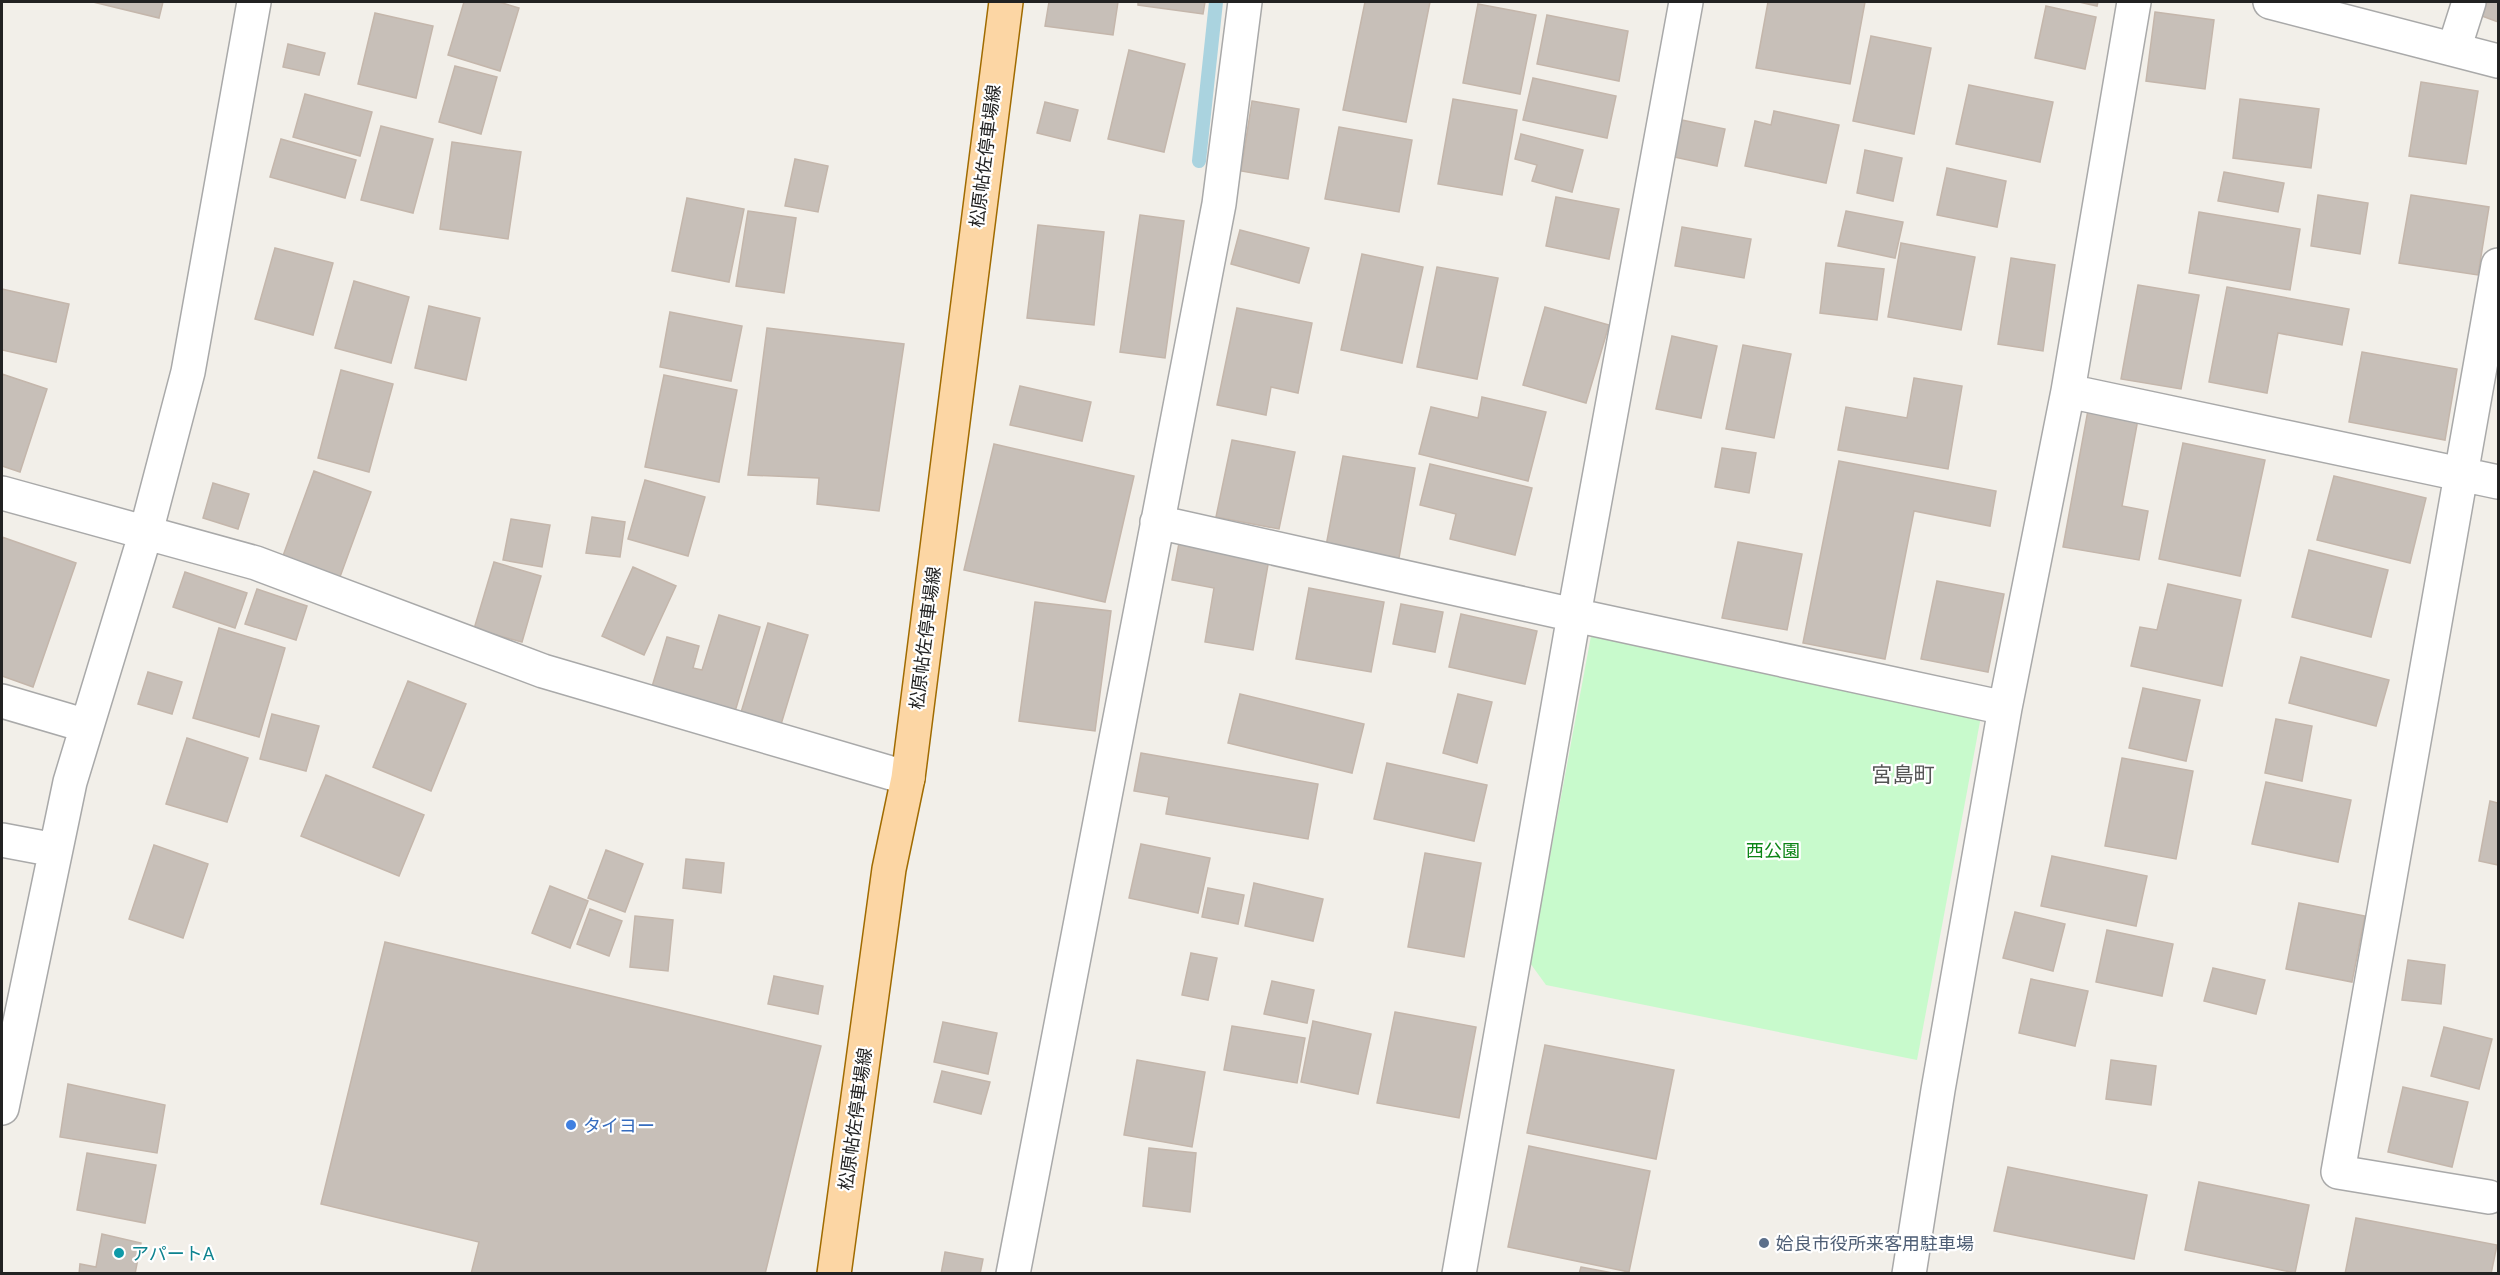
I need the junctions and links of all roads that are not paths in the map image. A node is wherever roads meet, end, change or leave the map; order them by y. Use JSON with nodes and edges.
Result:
{"nodes":[{"id":1,"x":254,"y":2,"type":"edge"},
{"id":2,"x":1006,"y":2,"type":"edge"},
{"id":3,"x":1245,"y":2,"type":"edge"},
{"id":4,"x":1686,"y":2,"type":"edge"},
{"id":5,"x":2134,"y":2,"type":"edge"},
{"id":6,"x":2270,"y":2,"type":"edge"},
{"id":7,"x":2469,"y":2,"type":"edge"},
{"id":8,"x":2454,"y":49,"type":"junction"},
{"id":9,"x":2499,"y":61,"type":"edge"},
{"id":10,"x":2499,"y":265,"type":"edge"},
{"id":11,"x":2068,"y":391,"type":"junction"},
{"id":12,"x":2460,"y":474,"type":"junction"},
{"id":13,"x":2499,"y":482,"type":"edge"},
{"id":14,"x":2,"y":493,"type":"edge"},
{"id":15,"x":1156,"y":522,"type":"junction"},
{"id":16,"x":146,"y":532,"type":"junction"},
{"id":17,"x":1574,"y":615,"type":"junction"},
{"id":18,"x":2,"y":701,"type":"edge"},
{"id":19,"x":2005,"y":708,"type":"junction"},
{"id":20,"x":87,"y":726,"type":"junction"},
{"id":21,"x":908,"y":778,"type":"junction"},
{"id":22,"x":2,"y":840,"type":"edge"},
{"id":23,"x":56,"y":850,"type":"junction"},
{"id":24,"x":2,"y":1108,"type":"edge"},
{"id":25,"x":2489,"y":1197,"type":"dead end"},
{"id":26,"x":834,"y":1274,"type":"edge"},
{"id":27,"x":1013,"y":1274,"type":"edge"},
{"id":28,"x":1459,"y":1274,"type":"edge"},
{"id":29,"x":1909,"y":1274,"type":"edge"}],
"edges":[{"from":1,"to":16,"type":"street"},
{"from":2,"to":21,"type":"main road","name":"松原帖佐停車場線"},
{"from":3,"to":15,"type":"street"},
{"from":4,"to":17,"type":"street"},
{"from":5,"to":11,"type":"street"},
{"from":6,"to":8,"type":"street"},
{"from":7,"to":8,"type":"street"},
{"from":8,"to":9,"type":"street"},
{"from":10,"to":12,"type":"street"},
{"from":11,"to":12,"type":"street"},
{"from":11,"to":19,"type":"street"},
{"from":12,"to":13,"type":"street"},
{"from":12,"to":25,"type":"street"},
{"from":14,"to":16,"type":"street"},
{"from":15,"to":17,"type":"street"},
{"from":15,"to":27,"type":"street"},
{"from":16,"to":20,"type":"street"},
{"from":16,"to":21,"type":"street"},
{"from":17,"to":19,"type":"street"},
{"from":17,"to":28,"type":"street"},
{"from":18,"to":20,"type":"street"},
{"from":19,"to":29,"type":"street"},
{"from":20,"to":23,"type":"street"},
{"from":21,"to":26,"type":"main road","name":"松原帖佐停車場線"},
{"from":22,"to":23,"type":"street"},
{"from":23,"to":24,"type":"street"}]}
